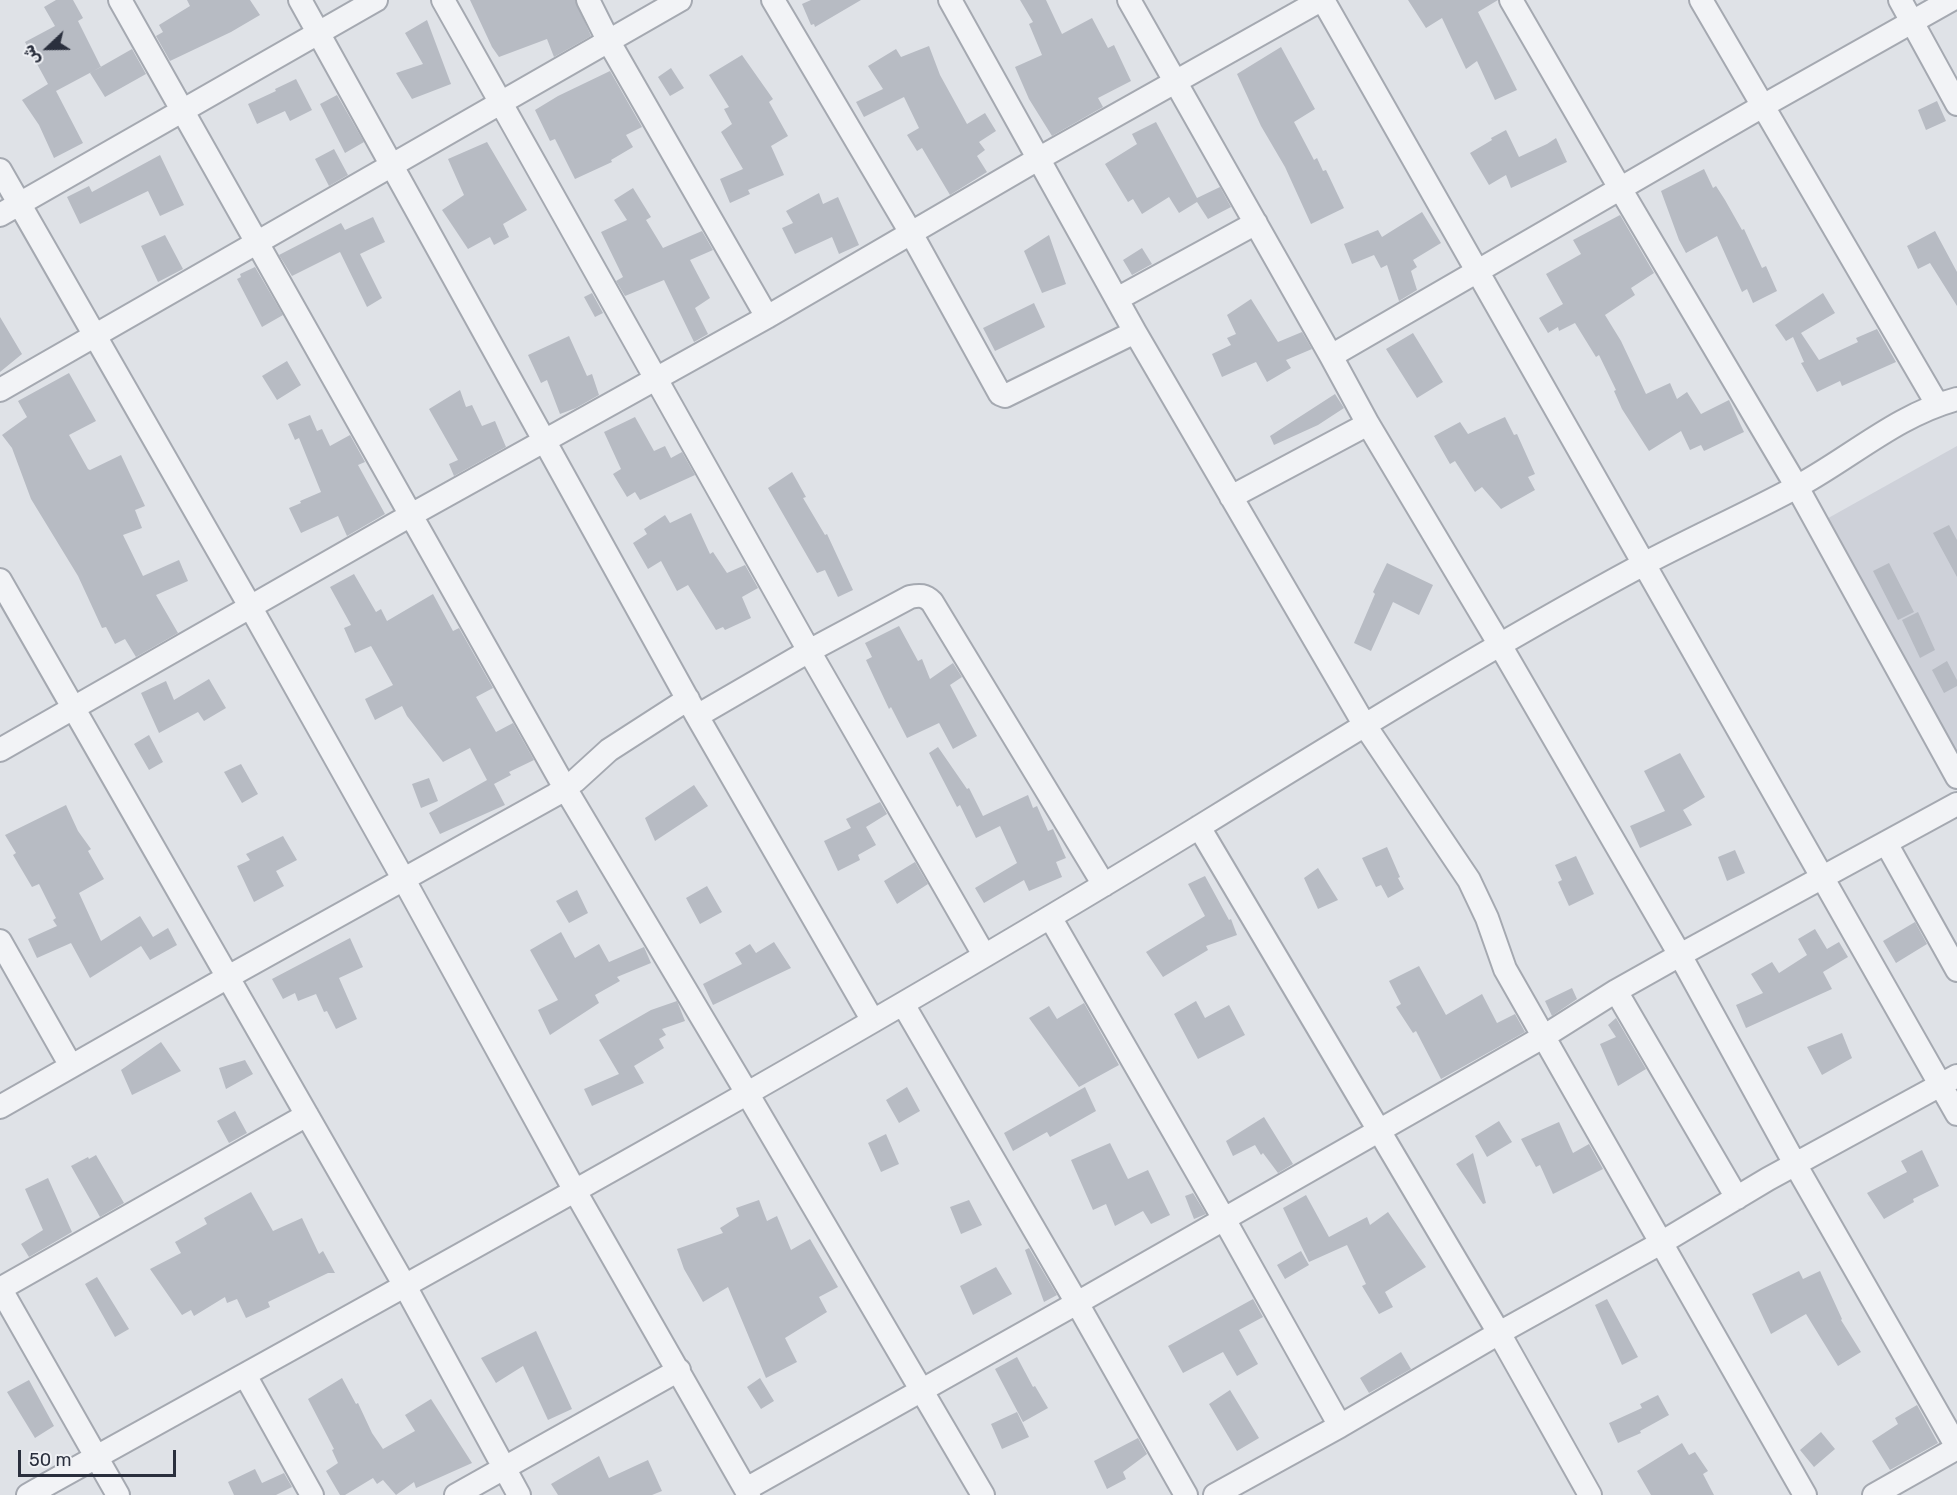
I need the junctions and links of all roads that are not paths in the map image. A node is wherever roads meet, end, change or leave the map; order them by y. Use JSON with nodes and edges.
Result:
{"nodes":[{"id":1,"x":120,"y":0,"type":"edge"},
{"id":2,"x":300,"y":0,"type":"edge"},
{"id":3,"x":376,"y":0,"type":"edge"},
{"id":4,"x":442,"y":0,"type":"edge"},
{"id":5,"x":588,"y":0,"type":"edge"},
{"id":6,"x":680,"y":0,"type":"edge"},
{"id":7,"x":773,"y":0,"type":"edge"},
{"id":8,"x":950,"y":0,"type":"edge"},
{"id":9,"x":1129,"y":0,"type":"edge"},
{"id":10,"x":1322,"y":0,"type":"edge"},
{"id":11,"x":1511,"y":0,"type":"edge"},
{"id":12,"x":1701,"y":0,"type":"edge"},
{"id":13,"x":1900,"y":0,"type":"edge"},
{"id":14,"x":1951,"y":0,"type":"edge"},
{"id":15,"x":1912,"y":22,"type":"junction"},
{"id":16,"x":318,"y":32,"type":"junction"},
{"id":17,"x":609,"y":42,"type":"junction"},
{"id":18,"x":1175,"y":83,"type":"junction"},
{"id":19,"x":501,"y":104,"type":"junction"},
{"id":20,"x":1957,"y":104,"type":"edge"},
{"id":21,"x":1761,"y":107,"type":"junction"},
{"id":22,"x":182,"y":110,"type":"junction"},
{"id":23,"x":1038,"y":159,"type":"junction"},
{"id":24,"x":392,"y":165,"type":"junction"},
{"id":25,"x":0,"y":170,"type":"edge"},
{"id":26,"x":1621,"y":190,"type":"junction"},
{"id":27,"x":9,"y":210,"type":"edge"},
{"id":28,"x":1256,"y":223,"type":"junction"},
{"id":29,"x":911,"y":233,"type":"junction"},
{"id":30,"x":258,"y":243,"type":"junction"},
{"id":31,"x":1476,"y":272,"type":"junction"},
{"id":32,"x":1117,"y":299,"type":"junction"},
{"id":33,"x":767,"y":317,"type":"junction"},
{"id":34,"x":1135,"y":332,"type":"junction"},
{"id":35,"x":94,"y":335,"type":"junction"},
{"id":36,"x":1332,"y":356,"type":"junction"},
{"id":37,"x":656,"y":379,"type":"junction"},
{"id":38,"x":0,"y":390,"type":"edge"},
{"id":39,"x":1947,"y":401,"type":"edge"},
{"id":40,"x":1368,"y":424,"type":"junction"},
{"id":41,"x":544,"y":440,"type":"junction"},
{"id":42,"x":1797,"y":487,"type":"junction"},
{"id":43,"x":1231,"y":497,"type":"junction"},
{"id":44,"x":411,"y":515,"type":"junction"},
{"id":45,"x":1645,"y":563,"type":"junction"},
{"id":46,"x":0,"y":580,"type":"edge"},
{"id":47,"x":251,"y":608,"type":"junction"},
{"id":48,"x":1500,"y":645,"type":"junction"},
{"id":49,"x":809,"y":651,"type":"junction"},
{"id":50,"x":692,"y":707,"type":"junction"},
{"id":51,"x":74,"y":708,"type":"junction"},
{"id":52,"x":1364,"y":724,"type":"junction"},
{"id":53,"x":0,"y":750,"type":"edge"},
{"id":54,"x":1957,"y":777,"type":"edge"},
{"id":55,"x":565,"y":788,"type":"junction"},
{"id":56,"x":1957,"y":804,"type":"edge"},
{"id":57,"x":1199,"y":827,"type":"junction"},
{"id":58,"x":1886,"y":843,"type":"junction"},
{"id":59,"x":1821,"y":877,"type":"junction"},
{"id":60,"x":404,"y":880,"type":"junction"},
{"id":61,"x":1104,"y":885,"type":"junction"},
{"id":62,"x":1050,"y":917,"type":"junction"},
{"id":63,"x":0,"y":941,"type":"edge"},
{"id":64,"x":984,"y":955,"type":"junction"},
{"id":65,"x":1680,"y":955,"type":"junction"},
{"id":66,"x":1957,"y":970,"type":"edge"},
{"id":67,"x":228,"y":977,"type":"junction"},
{"id":68,"x":1616,"y":991,"type":"junction"},
{"id":69,"x":903,"y":1004,"type":"junction"},
{"id":70,"x":873,"y":1021,"type":"junction"},
{"id":71,"x":1543,"y":1037,"type":"junction"},
{"id":72,"x":71,"y":1066,"type":"junction"},
{"id":73,"x":1949,"y":1080,"type":"edge"},
{"id":74,"x":747,"y":1093,"type":"junction"},
{"id":75,"x":0,"y":1107,"type":"edge"},
{"id":76,"x":1957,"y":1114,"type":"edge"},
{"id":77,"x":307,"y":1115,"type":"junction"},
{"id":78,"x":1377,"y":1131,"type":"junction"},
{"id":79,"x":1795,"y":1164,"type":"junction"},
{"id":80,"x":575,"y":1191,"type":"junction"},
{"id":81,"x":1737,"y":1198,"type":"junction"},
{"id":82,"x":1224,"y":1219,"type":"junction"},
{"id":83,"x":1661,"y":1243,"type":"junction"},
{"id":84,"x":405,"y":1286,"type":"junction"},
{"id":85,"x":0,"y":1289,"type":"edge"},
{"id":86,"x":1077,"y":1303,"type":"junction"},
{"id":87,"x":1499,"y":1334,"type":"junction"},
{"id":88,"x":680,"y":1370,"type":"junction"},
{"id":89,"x":245,"y":1375,"type":"junction"},
{"id":90,"x":922,"y":1389,"type":"junction"},
{"id":91,"x":1340,"y":1426,"type":"junction"},
{"id":92,"x":1957,"y":1447,"type":"edge"},
{"id":93,"x":97,"y":1457,"type":"junction"},
{"id":94,"x":504,"y":1468,"type":"junction"},
{"id":95,"x":748,"y":1492,"type":"edge"},
{"id":96,"x":28,"y":1495,"type":"edge"},
{"id":97,"x":118,"y":1495,"type":"edge"},
{"id":98,"x":312,"y":1495,"type":"edge"},
{"id":99,"x":456,"y":1495,"type":"edge"},
{"id":100,"x":519,"y":1495,"type":"edge"},
{"id":101,"x":983,"y":1495,"type":"edge"},
{"id":102,"x":1186,"y":1495,"type":"edge"},
{"id":103,"x":1215,"y":1495,"type":"edge"},
{"id":104,"x":1590,"y":1495,"type":"edge"},
{"id":105,"x":1805,"y":1495,"type":"edge"},
{"id":106,"x":1874,"y":1495,"type":"edge"}],
"edges":[{"from":1,"to":22,"type":"street"},
{"from":2,"to":16,"type":"street"},
{"from":3,"to":16,"type":"street"},
{"from":4,"to":19,"type":"street"},
{"from":5,"to":17,"type":"street"},
{"from":6,"to":17,"type":"street"},
{"from":7,"to":29,"type":"street"},
{"from":8,"to":23,"type":"street"},
{"from":9,"to":18,"type":"street"},
{"from":10,"to":18,"type":"street"},
{"from":10,"to":31,"type":"street"},
{"from":11,"to":26,"type":"street"},
{"from":12,"to":21,"type":"street"},
{"from":13,"to":15,"type":"street"},
{"from":14,"to":15,"type":"street"},
{"from":15,"to":20,"type":"street"},
{"from":15,"to":21,"type":"street"},
{"from":16,"to":22,"type":"street"},
{"from":16,"to":24,"type":"street"},
{"from":17,"to":19,"type":"street"},
{"from":17,"to":33,"type":"street"},
{"from":18,"to":23,"type":"street"},
{"from":18,"to":28,"type":"street"},
{"from":19,"to":24,"type":"street"},
{"from":19,"to":37,"type":"street"},
{"from":21,"to":26,"type":"street"},
{"from":21,"to":39,"type":"street"},
{"from":22,"to":27,"type":"street"},
{"from":22,"to":30,"type":"street"},
{"from":23,"to":29,"type":"street"},
{"from":23,"to":32,"type":"street"},
{"from":24,"to":30,"type":"street"},
{"from":24,"to":41,"type":"street"},
{"from":25,"to":27,"type":"street"},
{"from":26,"to":31,"type":"street"},
{"from":26,"to":42,"type":"street"},
{"from":27,"to":35,"type":"street"},
{"from":28,"to":32,"type":"street"},
{"from":28,"to":36,"type":"street"},
{"from":29,"to":33,"type":"street"},
{"from":29,"to":34,"type":"street"},
{"from":30,"to":35,"type":"street"},
{"from":30,"to":44,"type":"street"},
{"from":31,"to":36,"type":"street"},
{"from":31,"to":45,"type":"street"},
{"from":32,"to":34,"type":"street"},
{"from":33,"to":37,"type":"street"},
{"from":34,"to":43,"type":"street"},
{"from":35,"to":38,"type":"street"},
{"from":35,"to":47,"type":"street"},
{"from":36,"to":40,"type":"street"},
{"from":37,"to":41,"type":"street"},
{"from":37,"to":49,"type":"street"},
{"from":39,"to":42,"type":"street"},
{"from":40,"to":43,"type":"street"},
{"from":40,"to":48,"type":"street"},
{"from":41,"to":44,"type":"street"},
{"from":41,"to":50,"type":"street"},
{"from":42,"to":45,"type":"street"},
{"from":42,"to":54,"type":"street"},
{"from":43,"to":52,"type":"street"},
{"from":44,"to":47,"type":"street"},
{"from":44,"to":55,"type":"street"},
{"from":45,"to":48,"type":"street"},
{"from":45,"to":59,"type":"street"},
{"from":46,"to":51,"type":"street"},
{"from":47,"to":51,"type":"street"},
{"from":47,"to":60,"type":"street"},
{"from":48,"to":52,"type":"street"},
{"from":48,"to":65,"type":"street"},
{"from":49,"to":50,"type":"street"},
{"from":49,"to":61,"type":"street"},
{"from":49,"to":64,"type":"street"},
{"from":50,"to":55,"type":"street"},
{"from":50,"to":70,"type":"street"},
{"from":51,"to":53,"type":"street"},
{"from":51,"to":67,"type":"street"},
{"from":52,"to":57,"type":"street"},
{"from":52,"to":71,"type":"street"},
{"from":55,"to":60,"type":"street"},
{"from":55,"to":74,"type":"street"},
{"from":56,"to":58,"type":"street"},
{"from":57,"to":61,"type":"street"},
{"from":57,"to":78,"type":"street"},
{"from":58,"to":59,"type":"street"},
{"from":58,"to":66,"type":"street"},
{"from":59,"to":65,"type":"street"},
{"from":59,"to":73,"type":"street"},
{"from":60,"to":67,"type":"street"},
{"from":60,"to":80,"type":"street"},
{"from":61,"to":62,"type":"street"},
{"from":62,"to":64,"type":"street"},
{"from":62,"to":82,"type":"street"},
{"from":63,"to":72,"type":"street"},
{"from":64,"to":69,"type":"street"},
{"from":65,"to":68,"type":"street"},
{"from":65,"to":79,"type":"street"},
{"from":67,"to":72,"type":"street"},
{"from":67,"to":77,"type":"street"},
{"from":68,"to":71,"type":"street"},
{"from":68,"to":81,"type":"street"},
{"from":69,"to":70,"type":"street"},
{"from":69,"to":86,"type":"street"},
{"from":70,"to":74,"type":"street"},
{"from":71,"to":78,"type":"street"},
{"from":71,"to":83,"type":"street"},
{"from":72,"to":75,"type":"street"},
{"from":73,"to":76,"type":"street"},
{"from":73,"to":79,"type":"street"},
{"from":74,"to":80,"type":"street"},
{"from":74,"to":90,"type":"street"},
{"from":77,"to":84,"type":"street"},
{"from":77,"to":85,"type":"street"},
{"from":78,"to":82,"type":"street"},
{"from":78,"to":87,"type":"street"},
{"from":79,"to":81,"type":"street"},
{"from":79,"to":92,"type":"street"},
{"from":80,"to":84,"type":"street"},
{"from":80,"to":88,"type":"street"},
{"from":81,"to":83,"type":"street"},
{"from":82,"to":86,"type":"street"},
{"from":82,"to":91,"type":"street"},
{"from":83,"to":87,"type":"street"},
{"from":83,"to":105,"type":"street"},
{"from":84,"to":89,"type":"street"},
{"from":84,"to":94,"type":"street"},
{"from":85,"to":93,"type":"street"},
{"from":86,"to":90,"type":"street"},
{"from":86,"to":102,"type":"street"},
{"from":87,"to":91,"type":"street"},
{"from":87,"to":104,"type":"street"},
{"from":88,"to":94,"type":"street"},
{"from":88,"to":95,"type":"street"},
{"from":89,"to":93,"type":"street"},
{"from":89,"to":98,"type":"street"},
{"from":90,"to":95,"type":"street"},
{"from":90,"to":101,"type":"street"},
{"from":91,"to":103,"type":"street"},
{"from":92,"to":106,"type":"street"},
{"from":93,"to":96,"type":"street"},
{"from":93,"to":97,"type":"street"},
{"from":94,"to":99,"type":"street"},
{"from":94,"to":100,"type":"street"}]}
